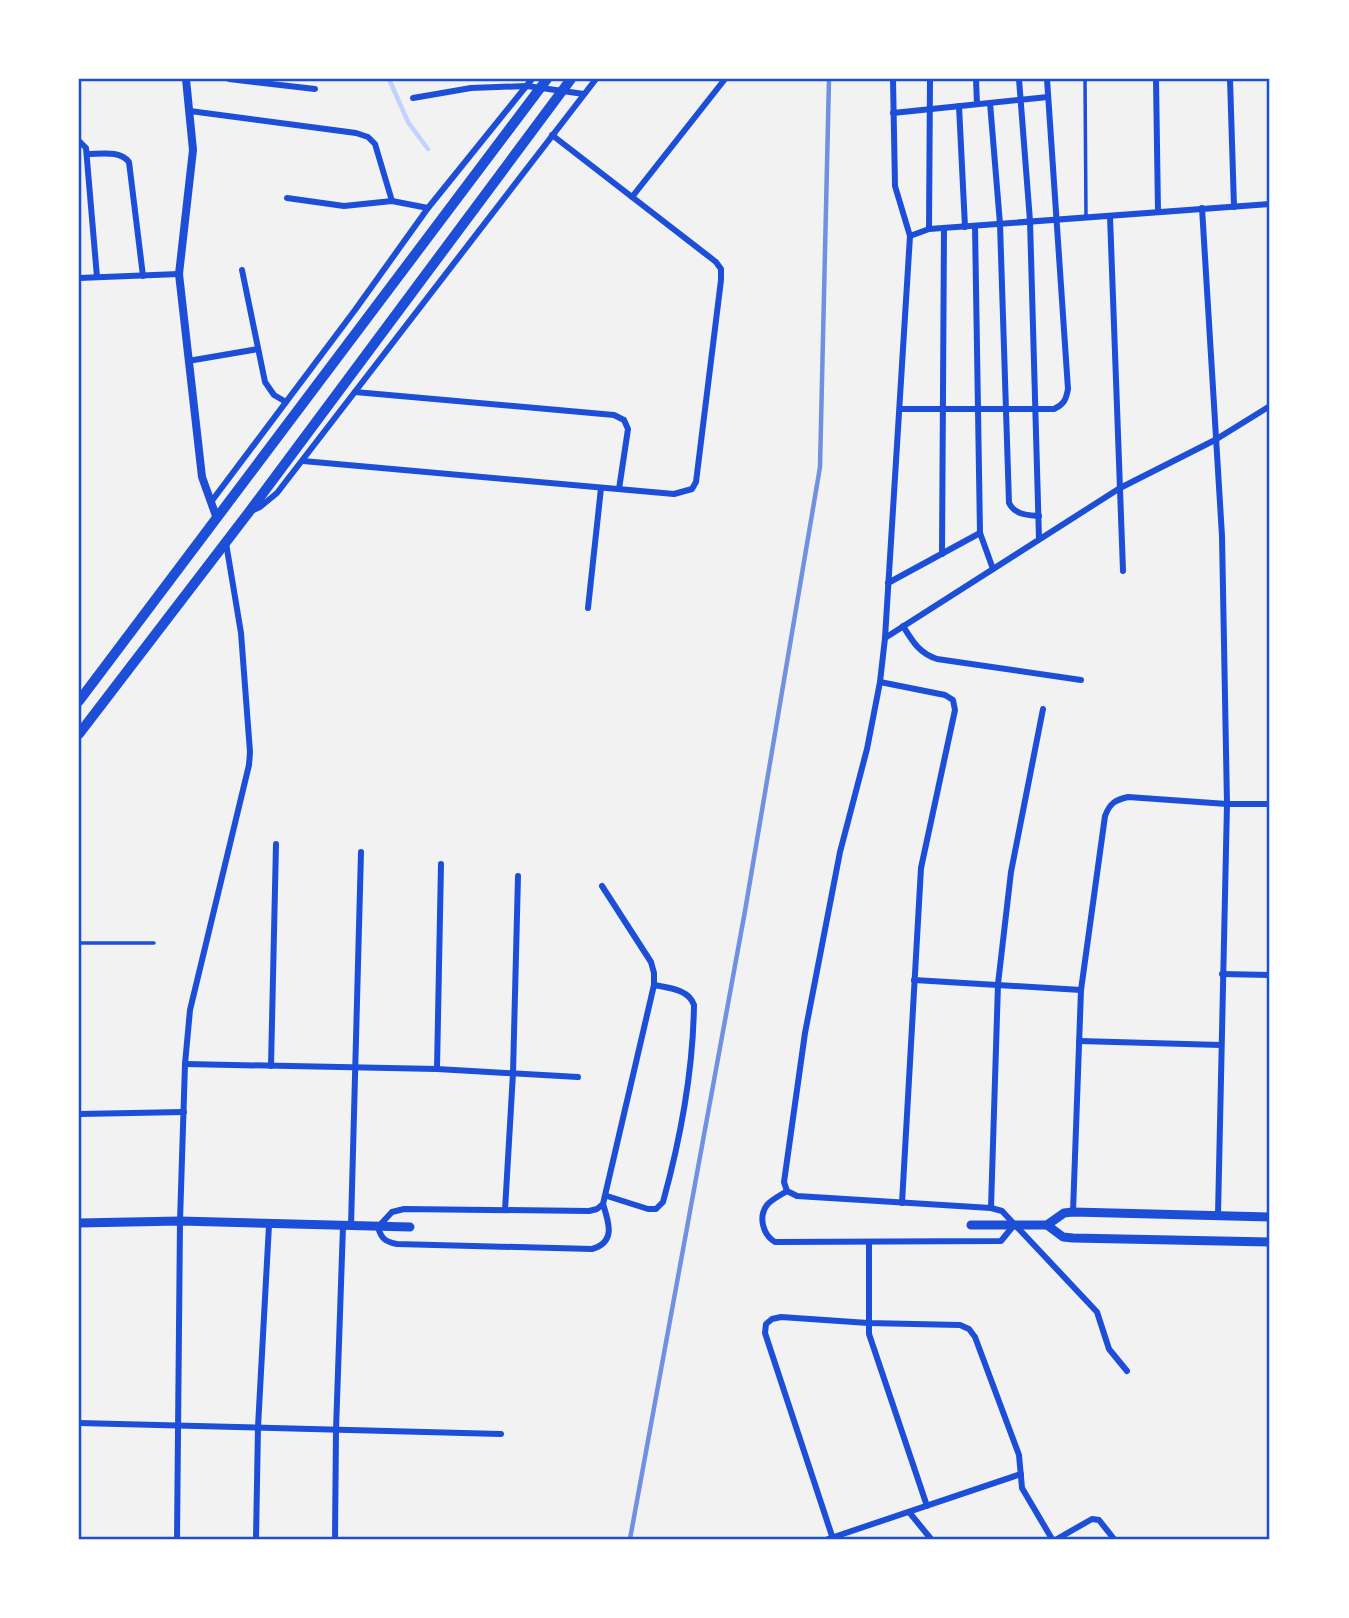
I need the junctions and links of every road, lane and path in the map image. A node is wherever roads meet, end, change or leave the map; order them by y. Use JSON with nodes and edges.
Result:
{"nodes":[{"id":1,"x":186,"y":79,"type":"edge"},
{"id":2,"x":229,"y":79,"type":"edge"},
{"id":3,"x":532,"y":79,"type":"edge"},
{"id":4,"x":547,"y":79,"type":"edge"},
{"id":5,"x":571,"y":79,"type":"edge"},
{"id":6,"x":596,"y":79,"type":"edge"},
{"id":7,"x":725,"y":79,"type":"edge"},
{"id":8,"x":892,"y":79,"type":"edge"},
{"id":9,"x":930,"y":79,"type":"edge"},
{"id":10,"x":976,"y":79,"type":"edge"},
{"id":11,"x":1018,"y":79,"type":"edge"},
{"id":12,"x":1047,"y":79,"type":"edge"},
{"id":13,"x":1085,"y":79,"type":"edge"},
{"id":14,"x":1156,"y":79,"type":"edge"},
{"id":15,"x":1230,"y":79,"type":"edge"},
{"id":16,"x":527,"y":86,"type":"junction"},
{"id":17,"x":315,"y":89,"type":"dead end"},
{"id":18,"x":584,"y":94,"type":"junction"},
{"id":19,"x":1048,"y":97,"type":"junction"},
{"id":20,"x":413,"y":98,"type":"dead end"},
{"id":21,"x":1020,"y":100,"type":"junction"},
{"id":22,"x":990,"y":103,"type":"junction"},
{"id":23,"x":977,"y":104,"type":"junction"},
{"id":24,"x":959,"y":106,"type":"junction"},
{"id":25,"x":930,"y":110,"type":"junction"},
{"id":26,"x":190,"y":111,"type":"junction"},
{"id":27,"x":893,"y":113,"type":"junction"},
{"id":28,"x":552,"y":135,"type":"junction"},
{"id":29,"x":79,"y":141,"type":"edge"},
{"id":30,"x":87,"y":154,"type":"junction"},
{"id":31,"x":632,"y":197,"type":"junction"},
{"id":32,"x":287,"y":198,"type":"dead end"},
{"id":33,"x":392,"y":201,"type":"junction"},
{"id":34,"x":1270,"y":204,"type":"edge"},
{"id":35,"x":1234,"y":207,"type":"junction"},
{"id":36,"x":428,"y":208,"type":"junction"},
{"id":37,"x":1202,"y":208,"type":"junction"},
{"id":38,"x":1158,"y":212,"type":"junction"},
{"id":39,"x":1110,"y":216,"type":"junction"},
{"id":40,"x":1086,"y":217,"type":"junction"},
{"id":41,"x":1057,"y":219,"type":"junction"},
{"id":42,"x":1030,"y":221,"type":"junction"},
{"id":43,"x":1000,"y":224,"type":"junction"},
{"id":44,"x":965,"y":226,"type":"junction"},
{"id":45,"x":975,"y":226,"type":"junction"},
{"id":46,"x":944,"y":228,"type":"junction"},
{"id":47,"x":929,"y":229,"type":"junction"},
{"id":48,"x":910,"y":236,"type":"junction"},
{"id":49,"x":242,"y":270,"type":"dead end"},
{"id":50,"x":179,"y":274,"type":"junction"},
{"id":51,"x":143,"y":276,"type":"junction"},
{"id":52,"x":97,"y":277,"type":"junction"},
{"id":53,"x":79,"y":278,"type":"edge"},
{"id":54,"x":258,"y":349,"type":"junction"},
{"id":55,"x":188,"y":361,"type":"junction"},
{"id":56,"x":355,"y":392,"type":"junction"},
{"id":57,"x":286,"y":402,"type":"junction"},
{"id":58,"x":1270,"y":407,"type":"edge"},
{"id":59,"x":900,"y":409,"type":"junction"},
{"id":60,"x":1005,"y":409,"type":"junction"},
{"id":61,"x":1035,"y":409,"type":"junction"},
{"id":62,"x":942,"y":410,"type":"junction"},
{"id":63,"x":977,"y":410,"type":"junction"},
{"id":64,"x":1215,"y":440,"type":"junction"},
{"id":65,"x":303,"y":461,"type":"junction"},
{"id":66,"x":601,"y":488,"type":"junction"},
{"id":67,"x":1120,"y":488,"type":"junction"},
{"id":68,"x":620,"y":489,"type":"junction"},
{"id":69,"x":211,"y":502,"type":"junction"},
{"id":70,"x":249,"y":512,"type":"junction"},
{"id":71,"x":216,"y":516,"type":"junction"},
{"id":72,"x":1039,"y":516,"type":"junction"},
{"id":73,"x":981,"y":533,"type":"junction"},
{"id":74,"x":1040,"y":539,"type":"junction"},
{"id":75,"x":226,"y":541,"type":"junction"},
{"id":76,"x":942,"y":554,"type":"junction"},
{"id":77,"x":993,"y":569,"type":"junction"},
{"id":78,"x":1123,"y":571,"type":"dead end"},
{"id":79,"x":888,"y":583,"type":"junction"},
{"id":80,"x":589,"y":608,"type":"dead end"},
{"id":81,"x":903,"y":626,"type":"junction"},
{"id":82,"x":885,"y":638,"type":"junction"},
{"id":83,"x":1082,"y":680,"type":"dead end"},
{"id":84,"x":880,"y":682,"type":"junction"},
{"id":85,"x":79,"y":701,"type":"edge"},
{"id":86,"x":1043,"y":709,"type":"dead end"},
{"id":87,"x":79,"y":734,"type":"edge"},
{"id":88,"x":1227,"y":804,"type":"junction"},
{"id":89,"x":1270,"y":804,"type":"edge"},
{"id":90,"x":276,"y":844,"type":"dead end"},
{"id":91,"x":361,"y":852,"type":"dead end"},
{"id":92,"x":441,"y":864,"type":"dead end"},
{"id":93,"x":518,"y":876,"type":"dead end"},
{"id":94,"x":602,"y":886,"type":"dead end"},
{"id":95,"x":79,"y":943,"type":"edge"},
{"id":96,"x":154,"y":943,"type":"dead end"},
{"id":97,"x":1222,"y":974,"type":"junction"},
{"id":98,"x":1270,"y":975,"type":"edge"},
{"id":99,"x":914,"y":979,"type":"junction"},
{"id":100,"x":998,"y":984,"type":"junction"},
{"id":101,"x":654,"y":985,"type":"junction"},
{"id":102,"x":1081,"y":990,"type":"junction"},
{"id":103,"x":1079,"y":1041,"type":"junction"},
{"id":104,"x":1221,"y":1045,"type":"junction"},
{"id":105,"x":185,"y":1064,"type":"junction"},
{"id":106,"x":271,"y":1066,"type":"junction"},
{"id":107,"x":355,"y":1067,"type":"junction"},
{"id":108,"x":437,"y":1069,"type":"junction"},
{"id":109,"x":513,"y":1073,"type":"junction"},
{"id":110,"x":578,"y":1077,"type":"dead end"},
{"id":111,"x":184,"y":1112,"type":"junction"},
{"id":112,"x":79,"y":1114,"type":"edge"},
{"id":113,"x":787,"y":1191,"type":"junction"},
{"id":114,"x":607,"y":1196,"type":"junction"},
{"id":115,"x":902,"y":1203,"type":"junction"},
{"id":116,"x":603,"y":1204,"type":"junction"},
{"id":117,"x":991,"y":1208,"type":"junction"},
{"id":118,"x":506,"y":1210,"type":"junction"},
{"id":119,"x":1073,"y":1212,"type":"junction"},
{"id":120,"x":1217,"y":1215,"type":"junction"},
{"id":121,"x":1270,"y":1217,"type":"edge"},
{"id":122,"x":180,"y":1221,"type":"junction"},
{"id":123,"x":79,"y":1223,"type":"edge"},
{"id":124,"x":269,"y":1225,"type":"junction"},
{"id":125,"x":971,"y":1225,"type":"dead end"},
{"id":126,"x":1047,"y":1225,"type":"junction"},
{"id":127,"x":347,"y":1226,"type":"junction"},
{"id":128,"x":1014,"y":1226,"type":"junction"},
{"id":129,"x":378,"y":1227,"type":"junction"},
{"id":130,"x":410,"y":1227,"type":"dead end"},
{"id":131,"x":869,"y":1241,"type":"junction"},
{"id":132,"x":1270,"y":1242,"type":"edge"},
{"id":133,"x":867,"y":1323,"type":"junction"},
{"id":134,"x":1127,"y":1371,"type":"dead end"},
{"id":135,"x":79,"y":1423,"type":"edge"},
{"id":136,"x":178,"y":1425,"type":"junction"},
{"id":137,"x":258,"y":1427,"type":"junction"},
{"id":138,"x":336,"y":1430,"type":"junction"},
{"id":139,"x":501,"y":1434,"type":"dead end"},
{"id":140,"x":1021,"y":1474,"type":"junction"},
{"id":141,"x":927,"y":1506,"type":"junction"},
{"id":142,"x":909,"y":1512,"type":"junction"},
{"id":143,"x":177,"y":1539,"type":"edge"},
{"id":144,"x":256,"y":1539,"type":"edge"},
{"id":145,"x":335,"y":1539,"type":"edge"},
{"id":146,"x":831,"y":1539,"type":"edge"},
{"id":147,"x":930,"y":1539,"type":"edge"},
{"id":148,"x":1055,"y":1539,"type":"edge"},
{"id":149,"x":1114,"y":1539,"type":"edge"}],
"edges":[{"from":1,"to":26,"type":"street"},
{"from":2,"to":17,"type":"street"},
{"from":3,"to":16,"type":"street"},
{"from":4,"to":71,"type":"main road"},
{"from":5,"to":70,"type":"main road"},
{"from":6,"to":18,"type":"street"},
{"from":7,"to":31,"type":"street"},
{"from":8,"to":27,"type":"street"},
{"from":9,"to":25,"type":"street"},
{"from":10,"to":23,"type":"street"},
{"from":11,"to":21,"type":"street"},
{"from":12,"to":19,"type":"street"},
{"from":13,"to":40,"type":"lane"},
{"from":14,"to":38,"type":"street"},
{"from":15,"to":35,"type":"street"},
{"from":16,"to":18,"type":"street"},
{"from":16,"to":20,"type":"street"},
{"from":16,"to":36,"type":"street"},
{"from":18,"to":28,"type":"street"},
{"from":19,"to":21,"type":"street"},
{"from":19,"to":41,"type":"street"},
{"from":21,"to":22,"type":"street"},
{"from":21,"to":42,"type":"street"},
{"from":22,"to":23,"type":"street"},
{"from":22,"to":43,"type":"street"},
{"from":23,"to":24,"type":"street"},
{"from":24,"to":25,"type":"street"},
{"from":24,"to":44,"type":"street"},
{"from":25,"to":27,"type":"street"},
{"from":25,"to":47,"type":"street"},
{"from":26,"to":33,"type":"street"},
{"from":26,"to":50,"type":"street"},
{"from":27,"to":48,"type":"street"},
{"from":28,"to":31,"type":"street"},
{"from":28,"to":56,"type":"street"},
{"from":29,"to":30,"type":"street"},
{"from":30,"to":51,"type":"street"},
{"from":30,"to":52,"type":"street"},
{"from":31,"to":68,"type":"street"},
{"from":32,"to":33,"type":"street"},
{"from":33,"to":36,"type":"street"},
{"from":34,"to":35,"type":"street"},
{"from":35,"to":37,"type":"street"},
{"from":36,"to":57,"type":"street"},
{"from":37,"to":38,"type":"street"},
{"from":37,"to":64,"type":"street"},
{"from":38,"to":39,"type":"street"},
{"from":39,"to":40,"type":"street"},
{"from":39,"to":67,"type":"street"},
{"from":40,"to":41,"type":"street"},
{"from":41,"to":42,"type":"street"},
{"from":41,"to":61,"type":"street"},
{"from":42,"to":43,"type":"street"},
{"from":42,"to":61,"type":"street"},
{"from":43,"to":45,"type":"street"},
{"from":43,"to":60,"type":"street"},
{"from":44,"to":45,"type":"street"},
{"from":44,"to":46,"type":"street"},
{"from":45,"to":63,"type":"street"},
{"from":46,"to":47,"type":"street"},
{"from":46,"to":62,"type":"street"},
{"from":47,"to":48,"type":"street"},
{"from":48,"to":59,"type":"street"},
{"from":49,"to":54,"type":"street"},
{"from":50,"to":51,"type":"street"},
{"from":50,"to":55,"type":"street"},
{"from":51,"to":52,"type":"street"},
{"from":52,"to":53,"type":"street"},
{"from":54,"to":55,"type":"street"},
{"from":54,"to":57,"type":"street"},
{"from":55,"to":69,"type":"street"},
{"from":56,"to":65,"type":"street"},
{"from":56,"to":68,"type":"street"},
{"from":57,"to":69,"type":"street"},
{"from":58,"to":64,"type":"street"},
{"from":59,"to":62,"type":"street"},
{"from":59,"to":79,"type":"street"},
{"from":60,"to":61,"type":"street"},
{"from":60,"to":63,"type":"street"},
{"from":60,"to":72,"type":"street"},
{"from":61,"to":72,"type":"street"},
{"from":62,"to":63,"type":"street"},
{"from":62,"to":76,"type":"street"},
{"from":63,"to":73,"type":"street"},
{"from":64,"to":67,"type":"street"},
{"from":64,"to":88,"type":"street"},
{"from":65,"to":66,"type":"street"},
{"from":65,"to":70,"type":"street"},
{"from":66,"to":68,"type":"street"},
{"from":66,"to":80,"type":"street"},
{"from":67,"to":74,"type":"street"},
{"from":67,"to":78,"type":"street"},
{"from":69,"to":71,"type":"street"},
{"from":70,"to":75,"type":"main road"},
{"from":71,"to":85,"type":"main road"},
{"from":72,"to":74,"type":"street"},
{"from":73,"to":76,"type":"street"},
{"from":73,"to":77,"type":"street"},
{"from":74,"to":77,"type":"street"},
{"from":75,"to":87,"type":"main road"},
{"from":75,"to":105,"type":"street"},
{"from":76,"to":79,"type":"street"},
{"from":77,"to":81,"type":"street"},
{"from":79,"to":82,"type":"street"},
{"from":81,"to":82,"type":"street"},
{"from":81,"to":83,"type":"street"},
{"from":82,"to":84,"type":"street"},
{"from":84,"to":99,"type":"street"},
{"from":84,"to":113,"type":"street"},
{"from":86,"to":100,"type":"street"},
{"from":88,"to":89,"type":"street"},
{"from":88,"to":97,"type":"street"},
{"from":88,"to":102,"type":"street"},
{"from":90,"to":106,"type":"street"},
{"from":91,"to":107,"type":"street"},
{"from":92,"to":108,"type":"street"},
{"from":93,"to":109,"type":"street"},
{"from":94,"to":101,"type":"street"},
{"from":95,"to":96,"type":"lane"},
{"from":97,"to":98,"type":"street"},
{"from":97,"to":104,"type":"street"},
{"from":99,"to":100,"type":"street"},
{"from":99,"to":115,"type":"street"},
{"from":100,"to":102,"type":"street"},
{"from":100,"to":117,"type":"street"},
{"from":101,"to":114,"type":"street"},
{"from":101,"to":114,"type":"street"},
{"from":102,"to":103,"type":"street"},
{"from":103,"to":104,"type":"street"},
{"from":103,"to":119,"type":"street"},
{"from":104,"to":120,"type":"street"},
{"from":105,"to":106,"type":"street"},
{"from":105,"to":111,"type":"street"},
{"from":106,"to":107,"type":"street"},
{"from":107,"to":108,"type":"street"},
{"from":107,"to":127,"type":"street"},
{"from":108,"to":109,"type":"street"},
{"from":109,"to":110,"type":"street"},
{"from":109,"to":118,"type":"street"},
{"from":111,"to":112,"type":"street"},
{"from":111,"to":122,"type":"street"},
{"from":113,"to":115,"type":"street"},
{"from":113,"to":131,"type":"street"},
{"from":114,"to":116,"type":"street"},
{"from":115,"to":117,"type":"street"},
{"from":116,"to":118,"type":"street"},
{"from":116,"to":129,"type":"street"},
{"from":117,"to":128,"type":"street"},
{"from":118,"to":129,"type":"street"},
{"from":119,"to":120,"type":"main road"},
{"from":119,"to":126,"type":"main road"},
{"from":120,"to":121,"type":"main road"},
{"from":122,"to":123,"type":"main road"},
{"from":122,"to":124,"type":"main road"},
{"from":122,"to":136,"type":"street"},
{"from":124,"to":127,"type":"main road"},
{"from":124,"to":137,"type":"street"},
{"from":125,"to":128,"type":"main road"},
{"from":126,"to":128,"type":"main road"},
{"from":126,"to":132,"type":"main road"},
{"from":127,"to":129,"type":"main road"},
{"from":127,"to":138,"type":"street"},
{"from":128,"to":131,"type":"street"},
{"from":128,"to":134,"type":"street"},
{"from":129,"to":130,"type":"main road"},
{"from":131,"to":133,"type":"street"},
{"from":133,"to":140,"type":"street"},
{"from":133,"to":141,"type":"street"},
{"from":133,"to":146,"type":"street"},
{"from":135,"to":136,"type":"street"},
{"from":136,"to":137,"type":"street"},
{"from":136,"to":143,"type":"street"},
{"from":137,"to":138,"type":"street"},
{"from":137,"to":144,"type":"street"},
{"from":138,"to":139,"type":"street"},
{"from":138,"to":145,"type":"street"},
{"from":140,"to":141,"type":"street"},
{"from":140,"to":148,"type":"street"},
{"from":141,"to":142,"type":"street"},
{"from":142,"to":146,"type":"street"},
{"from":142,"to":147,"type":"street"},
{"from":148,"to":149,"type":"street"}]}
